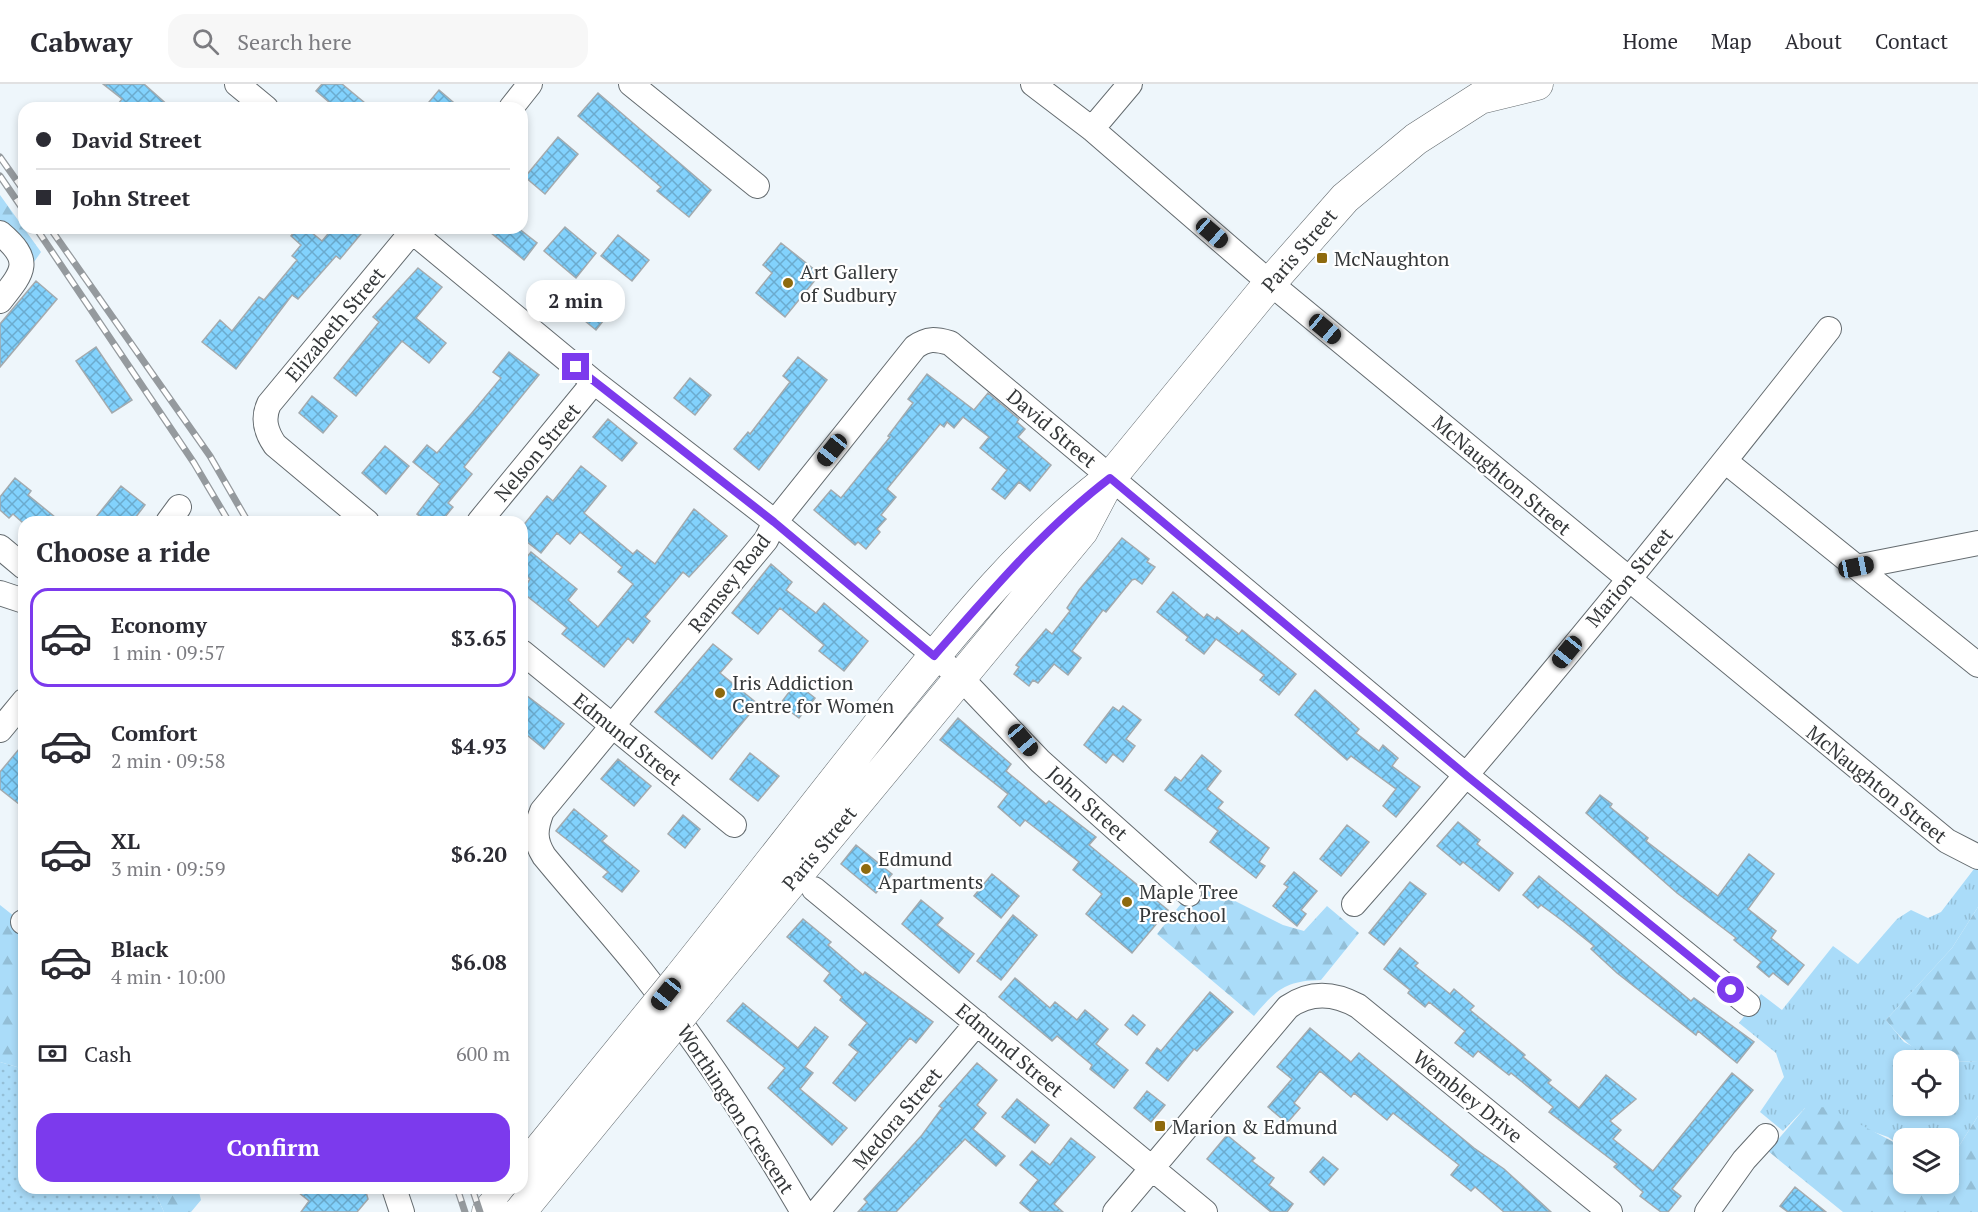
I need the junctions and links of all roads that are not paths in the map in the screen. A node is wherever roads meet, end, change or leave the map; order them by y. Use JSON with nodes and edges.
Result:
{"nodes":[{"id":1,"x":237,"y":84,"type":"edge"},
{"id":2,"x":530,"y":84,"type":"edge"},
{"id":3,"x":631,"y":84,"type":"edge"},
{"id":4,"x":1033,"y":84,"type":"edge"},
{"id":5,"x":1130,"y":84,"type":"edge"},
{"id":6,"x":1537,"y":84,"type":"edge"},
{"id":7,"x":1494,"y":89,"type":"edge"},
{"id":8,"x":259,"y":102,"type":"edge"},
{"id":9,"x":516,"y":102,"type":"edge"},
{"id":10,"x":1092,"y":129,"type":"junction"},
{"id":11,"x":758,"y":186,"type":"dead end"},
{"id":12,"x":0,"y":232,"type":"edge"},
{"id":13,"x":408,"y":234,"type":"edge"},
{"id":14,"x":418,"y":234,"type":"edge"},
{"id":15,"x":1270,"y":283,"type":"junction"},
{"id":16,"x":0,"y":302,"type":"edge"},
{"id":17,"x":1830,"y":329,"type":"dead end"},
{"id":18,"x":936,"y":339,"type":"joint"},
{"id":19,"x":594,"y":382,"type":"junction"},
{"id":20,"x":1725,"y":461,"type":"junction"},
{"id":21,"x":1110,"y":478,"type":"junction"},
{"id":22,"x":360,"y":516,"type":"edge"},
{"id":23,"x":484,"y":516,"type":"edge"},
{"id":24,"x":774,"y":522,"type":"junction"},
{"id":25,"x":1978,"y":543,"type":"edge"},
{"id":26,"x":0,"y":547,"type":"edge"},
{"id":27,"x":18,"y":562,"type":"edge"},
{"id":28,"x":1856,"y":567,"type":"junction"},
{"id":29,"x":1627,"y":579,"type":"junction"},
{"id":30,"x":0,"y":592,"type":"edge"},
{"id":31,"x":18,"y":599,"type":"edge"},
{"id":32,"x":934,"y":656,"type":"junction"},
{"id":33,"x":528,"y":657,"type":"edge"},
{"id":34,"x":1978,"y":665,"type":"edge"},
{"id":35,"x":960,"y":677,"type":"junction"},
{"id":36,"x":18,"y":709,"type":"edge"},
{"id":37,"x":612,"y":726,"type":"junction"},
{"id":38,"x":0,"y":730,"type":"edge"},
{"id":39,"x":1467,"y":776,"type":"junction"},
{"id":40,"x":734,"y":825,"type":"dead end"},
{"id":41,"x":536,"y":838,"type":"joint"},
{"id":42,"x":1978,"y":857,"type":"edge"},
{"id":43,"x":814,"y":889,"type":"dead end"},
{"id":44,"x":1189,"y":894,"type":"dead end"},
{"id":45,"x":1353,"y":904,"type":"dead end"},
{"id":46,"x":690,"y":984,"type":"junction"},
{"id":47,"x":1749,"y":1004,"type":"dead end"},
{"id":48,"x":977,"y":1023,"type":"junction"},
{"id":49,"x":1766,"y":1136,"type":"dead end"},
{"id":50,"x":528,"y":1164,"type":"edge"},
{"id":51,"x":1151,"y":1168,"type":"junction"},
{"id":52,"x":503,"y":1194,"type":"edge"},
{"id":53,"x":488,"y":1212,"type":"edge"},
{"id":54,"x":520,"y":1212,"type":"edge"},
{"id":55,"x":803,"y":1212,"type":"edge"},
{"id":56,"x":818,"y":1212,"type":"edge"},
{"id":57,"x":1115,"y":1212,"type":"edge"},
{"id":58,"x":1205,"y":1212,"type":"edge"},
{"id":59,"x":1611,"y":1212,"type":"edge"},
{"id":60,"x":1707,"y":1212,"type":"edge"}],
"edges":[{"from":1,"to":8,"type":"street"},
{"from":2,"to":9,"type":"street"},
{"from":3,"to":11,"type":"street"},
{"from":4,"to":10,"type":"street","name":"McNaughton Street"},
{"from":5,"to":10,"type":"street"},
{"from":6,"to":7,"type":"main road","name":"Paris Street"},
{"from":7,"to":15,"type":"main road","name":"Paris Street"},
{"from":10,"to":15,"type":"street","name":"McNaughton Street"},
{"from":12,"to":16,"type":"street"},
{"from":13,"to":22,"type":"street","name":"Elizabeth Street"},
{"from":14,"to":19,"type":"street","name":"John Street"},
{"from":15,"to":21,"type":"main road","name":"Paris Street"},
{"from":15,"to":29,"type":"street","name":"McNaughton Street"},
{"from":17,"to":20,"type":"street","name":"Marion Street"},
{"from":18,"to":21,"type":"street","name":"David Street"},
{"from":18,"to":24,"type":"street","name":"Ramsey Road"},
{"from":19,"to":23,"type":"street","name":"Nelson Street"},
{"from":19,"to":24,"type":"street","name":"John Street"},
{"from":20,"to":28,"type":"street"},
{"from":20,"to":29,"type":"street","name":"Marion Street"},
{"from":21,"to":32,"type":"main road","name":"Paris Street"},
{"from":21,"to":35,"type":"main road","name":"Paris Street"},
{"from":21,"to":39,"type":"street","name":"David Street"},
{"from":24,"to":32,"type":"street","name":"John Street"},
{"from":24,"to":37,"type":"street","name":"Ramsey Road"},
{"from":25,"to":28,"type":"street"},
{"from":26,"to":27,"type":"street"},
{"from":28,"to":34,"type":"street"},
{"from":29,"to":39,"type":"street","name":"Marion Street"},
{"from":29,"to":42,"type":"street","name":"McNaughton Street"},
{"from":30,"to":31,"type":"street"},
{"from":32,"to":35,"type":"street","name":"John Street"},
{"from":32,"to":46,"type":"main road","name":"Paris Street"},
{"from":33,"to":37,"type":"street","name":"Edmund Street"},
{"from":35,"to":44,"type":"street","name":"John Street"},
{"from":35,"to":46,"type":"main road","name":"Paris Street"},
{"from":36,"to":38,"type":"street"},
{"from":37,"to":40,"type":"street","name":"Edmund Street"},
{"from":37,"to":41,"type":"street","name":"Ramsey Road"},
{"from":39,"to":45,"type":"street","name":"Marion Street"},
{"from":39,"to":47,"type":"street","name":"David Street"},
{"from":41,"to":55,"type":"street","name":"Worthington Crescent"},
{"from":43,"to":48,"type":"street","name":"Edmund Street"},
{"from":46,"to":50,"type":"main road","name":"Paris Street","bridge":true},
{"from":46,"to":54,"type":"main road","name":"Paris Street","bridge":true},
{"from":48,"to":51,"type":"street","name":"Edmund Street"},
{"from":48,"to":56,"type":"street","name":"Medora Street"},
{"from":49,"to":60,"type":"street"},
{"from":51,"to":57,"type":"street"},
{"from":51,"to":58,"type":"street","name":"Edmund Street"},
{"from":51,"to":59,"type":"street","name":"Wembley Drive"},
{"from":52,"to":53,"type":"main road"}]}
